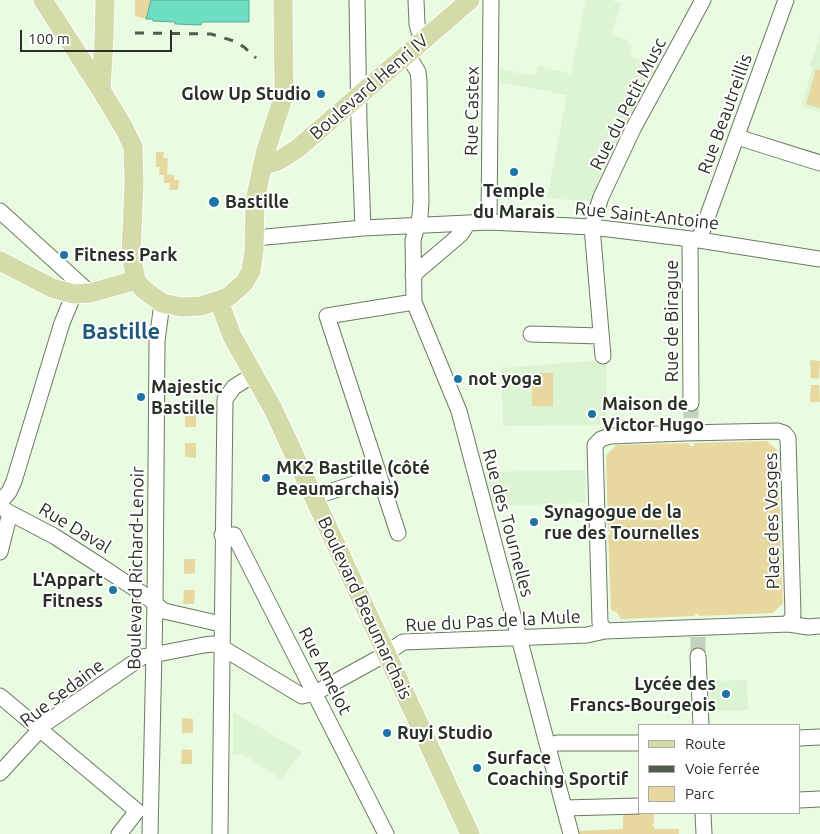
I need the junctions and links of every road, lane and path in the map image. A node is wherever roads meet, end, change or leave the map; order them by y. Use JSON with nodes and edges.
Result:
{"nodes":[{"id":1,"x":43,"y":0,"type":"edge"},
{"id":2,"x":104,"y":0,"type":"edge"},
{"id":3,"x":283,"y":0,"type":"edge"},
{"id":4,"x":357,"y":0,"type":"edge"},
{"id":5,"x":416,"y":0,"type":"edge"},
{"id":6,"x":470,"y":0,"type":"edge"},
{"id":7,"x":491,"y":0,"type":"edge"},
{"id":8,"x":702,"y":0,"type":"edge"},
{"id":9,"x":786,"y":0,"type":"edge"},
{"id":10,"x":424,"y":39,"type":"junction"},
{"id":11,"x":407,"y":54,"type":"junction"},
{"id":12,"x":101,"y":90,"type":"junction"},
{"id":13,"x":359,"y":95,"type":"junction"},
{"id":14,"x":737,"y":137,"type":"junction"},
{"id":15,"x":820,"y":162,"type":"edge"},
{"id":16,"x":262,"y":166,"type":"junction"},
{"id":17,"x":0,"y":211,"type":"edge"},
{"id":18,"x":489,"y":222,"type":"junction"},
{"id":19,"x":468,"y":223,"type":"junction"},
{"id":20,"x":418,"y":226,"type":"junction"},
{"id":21,"x":592,"y":227,"type":"junction"},
{"id":22,"x":364,"y":228,"type":"junction"},
{"id":23,"x":255,"y":238,"type":"junction"},
{"id":24,"x":694,"y":239,"type":"junction"},
{"id":25,"x":820,"y":259,"type":"edge"},
{"id":26,"x":0,"y":261,"type":"edge"},
{"id":27,"x":413,"y":275,"type":"junction"},
{"id":28,"x":136,"y":280,"type":"junction"},
{"id":29,"x":82,"y":293,"type":"junction"},
{"id":30,"x":219,"y":301,"type":"junction"},
{"id":31,"x":414,"y":302,"type":"junction"},
{"id":32,"x":162,"y":303,"type":"junction"},
{"id":33,"x":531,"y":334,"type":"dead end"},
{"id":34,"x":600,"y":336,"type":"junction"},
{"id":35,"x":602,"y":356,"type":"dead end"},
{"id":36,"x":253,"y":374,"type":"junction"},
{"id":37,"x":691,"y":403,"type":"tunnel mouth"},
{"id":38,"x":379,"y":476,"type":"junction"},
{"id":39,"x":313,"y":497,"type":"junction"},
{"id":40,"x":3,"y":506,"type":"edge"},
{"id":41,"x":398,"y":533,"type":"dead end"},
{"id":42,"x":222,"y":534,"type":"junction"},
{"id":43,"x":0,"y":552,"type":"edge"},
{"id":44,"x":155,"y":604,"type":"junction"},
{"id":45,"x":221,"y":624,"type":"junction"},
{"id":46,"x":789,"y":624,"type":"junction"},
{"id":47,"x":820,"y":626,"type":"edge"},
{"id":48,"x":604,"y":631,"type":"junction"},
{"id":49,"x":519,"y":637,"type":"junction"},
{"id":50,"x":221,"y":647,"type":"junction"},
{"id":51,"x":154,"y":654,"type":"junction"},
{"id":52,"x":386,"y":654,"type":"junction"},
{"id":53,"x":698,"y":656,"type":"tunnel mouth"},
{"id":54,"x":314,"y":693,"type":"junction"},
{"id":55,"x":0,"y":696,"type":"edge"},
{"id":56,"x":701,"y":724,"type":"edge"},
{"id":57,"x":40,"y":730,"type":"junction"},
{"id":58,"x":820,"y":737,"type":"edge"},
{"id":59,"x":800,"y":738,"type":"edge"},
{"id":60,"x":638,"y":743,"type":"edge"},
{"id":61,"x":548,"y":746,"type":"junction"},
{"id":62,"x":0,"y":773,"type":"edge"},
{"id":63,"x":820,"y":799,"type":"edge"},
{"id":64,"x":800,"y":800,"type":"edge"},
{"id":65,"x":638,"y":806,"type":"edge"},
{"id":66,"x":564,"y":808,"type":"junction"},
{"id":67,"x":144,"y":812,"type":"junction"},
{"id":68,"x":703,"y":814,"type":"edge"},
{"id":69,"x":466,"y":832,"type":"edge"},
{"id":70,"x":119,"y":834,"type":"edge"},
{"id":71,"x":150,"y":834,"type":"edge"},
{"id":72,"x":220,"y":834,"type":"edge"},
{"id":73,"x":386,"y":834,"type":"edge"},
{"id":74,"x":571,"y":834,"type":"edge"},
{"id":75,"x":704,"y":834,"type":"edge"}],
"edges":[{"from":1,"to":12,"type":"main road"},
{"from":2,"to":12,"type":"main road"},
{"from":3,"to":16,"type":"main road"},
{"from":4,"to":13,"type":"street"},
{"from":5,"to":10,"type":"street"},
{"from":6,"to":10,"type":"main road","name":"Boulevard Henri IV"},
{"from":7,"to":18,"type":"street","name":"Rue Castex"},
{"from":8,"to":21,"type":"street","name":"Rue du Petit Musc"},
{"from":9,"to":14,"type":"street","name":"Rue Beautreillis"},
{"from":10,"to":11,"type":"main road","name":"Boulevard Henri IV"},
{"from":11,"to":13,"type":"main road","name":"Boulevard Henri IV"},
{"from":11,"to":20,"type":"street","name":"Rue des Tournelles"},
{"from":12,"to":28,"type":"main road"},
{"from":13,"to":16,"type":"main road","name":"Boulevard Henri IV"},
{"from":13,"to":22,"type":"street"},
{"from":14,"to":15,"type":"street"},
{"from":14,"to":24,"type":"street","name":"Rue Beautreillis"},
{"from":16,"to":23,"type":"main road"},
{"from":17,"to":29,"type":"street"},
{"from":18,"to":19,"type":"street","name":"Rue Saint-Antoine"},
{"from":18,"to":21,"type":"street","name":"Rue Saint-Antoine"},
{"from":19,"to":20,"type":"street","name":"Rue Saint-Antoine"},
{"from":19,"to":27,"type":"street"},
{"from":20,"to":22,"type":"street","name":"Rue Saint-Antoine"},
{"from":20,"to":27,"type":"street","name":"Rue des Tournelles"},
{"from":21,"to":24,"type":"street","name":"Rue Saint-Antoine"},
{"from":21,"to":34,"type":"street"},
{"from":22,"to":23,"type":"street","name":"Rue Saint-Antoine"},
{"from":23,"to":30,"type":"main road"},
{"from":24,"to":25,"type":"street","name":"Rue Saint-Antoine"},
{"from":24,"to":37,"type":"street","name":"Rue de Birague"},
{"from":26,"to":29,"type":"main road"},
{"from":27,"to":31,"type":"street","name":"Rue des Tournelles"},
{"from":28,"to":29,"type":"main road"},
{"from":28,"to":32,"type":"main road"},
{"from":29,"to":40,"type":"street"},
{"from":30,"to":32,"type":"main road"},
{"from":30,"to":36,"type":"main road","name":"Boulevard Beaumarchais"},
{"from":31,"to":38,"type":"street"},
{"from":31,"to":49,"type":"street","name":"Rue des Tournelles"},
{"from":32,"to":44,"type":"street","name":"Boulevard Richard-Lenoir"},
{"from":33,"to":34,"type":"street"},
{"from":34,"to":35,"type":"street"},
{"from":36,"to":39,"type":"main road","name":"Boulevard Beaumarchais"},
{"from":36,"to":42,"type":"street"},
{"from":38,"to":39,"type":"street"},
{"from":38,"to":41,"type":"street"},
{"from":39,"to":52,"type":"main road","name":"Boulevard Beaumarchais"},
{"from":40,"to":43,"type":"street"},
{"from":40,"to":44,"type":"street","name":"Rue Daval"},
{"from":42,"to":45,"type":"street"},
{"from":42,"to":54,"type":"street","name":"Rue Amelot"},
{"from":44,"to":45,"type":"street","name":"Rue Daval"},
{"from":44,"to":51,"type":"street","name":"Boulevard Richard-Lenoir"},
{"from":45,"to":50,"type":"street"},
{"from":46,"to":47,"type":"street"},
{"from":46,"to":48,"type":"street"},
{"from":46,"to":48,"type":"street","name":"Place des Vosges"},
{"from":48,"to":49,"type":"street","name":"Rue du Pas de la Mule"},
{"from":49,"to":52,"type":"street","name":"Rue du Pas de la Mule"},
{"from":49,"to":61,"type":"street","name":"Rue des Tournelles"},
{"from":50,"to":51,"type":"street","name":"Rue Sedaine"},
{"from":50,"to":54,"type":"street"},
{"from":50,"to":72,"type":"street"},
{"from":51,"to":57,"type":"street","name":"Rue Sedaine"},
{"from":51,"to":67,"type":"street","name":"Boulevard Richard-Lenoir"},
{"from":52,"to":54,"type":"street","name":"Rue du Pas de la Mule"},
{"from":52,"to":69,"type":"main road","name":"Boulevard Beaumarchais"},
{"from":53,"to":56,"type":"street"},
{"from":54,"to":73,"type":"street","name":"Rue Amelot"},
{"from":55,"to":57,"type":"street"},
{"from":57,"to":62,"type":"street","name":"Rue Sedaine"},
{"from":57,"to":67,"type":"street"},
{"from":58,"to":59,"type":"street"},
{"from":60,"to":61,"type":"street"},
{"from":61,"to":66,"type":"street","name":"Rue des Tournelles"},
{"from":63,"to":64,"type":"street"},
{"from":65,"to":66,"type":"street"},
{"from":66,"to":74,"type":"street","name":"Rue des Tournelles"},
{"from":67,"to":70,"type":"street"},
{"from":67,"to":71,"type":"street","name":"Boulevard Richard-Lenoir"},
{"from":68,"to":75,"type":"street"}]}
